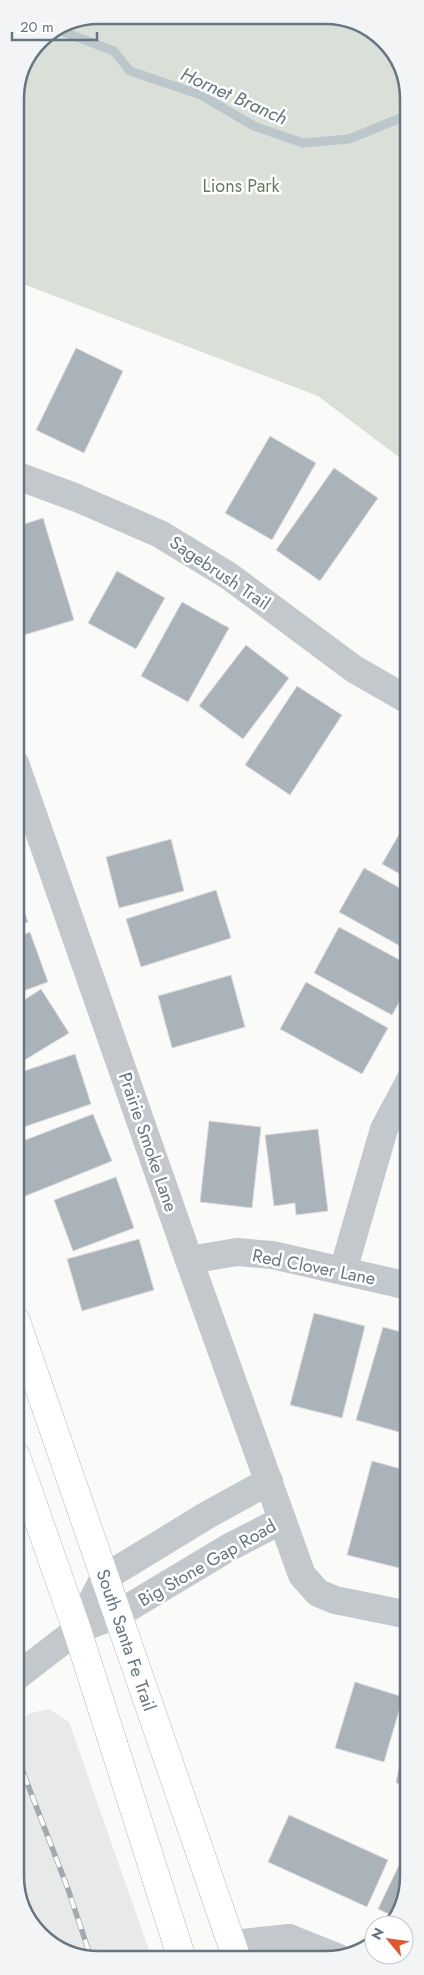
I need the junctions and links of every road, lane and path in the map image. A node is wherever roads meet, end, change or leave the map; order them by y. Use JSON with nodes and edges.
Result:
{"nodes":[{"id":1,"x":24,"y":479,"type":"edge"},
{"id":2,"x":400,"y":695,"type":"edge"},
{"id":3,"x":24,"y":789,"type":"edge"},
{"id":4,"x":400,"y":1099,"type":"edge"},
{"id":5,"x":189,"y":1260,"type":"junction"},
{"id":6,"x":344,"y":1272,"type":"junction"},
{"id":7,"x":400,"y":1284,"type":"edge"},
{"id":8,"x":24,"y":1344,"type":"edge"},
{"id":9,"x":24,"y":1479,"type":"edge"},
{"id":10,"x":268,"y":1481,"type":"junction"},
{"id":11,"x":282,"y":1520,"type":"junction"},
{"id":12,"x":104,"y":1578,"type":"junction"},
{"id":13,"x":400,"y":1613,"type":"edge"},
{"id":14,"x":118,"y":1614,"type":"junction"},
{"id":15,"x":77,"y":1630,"type":"junction"},
{"id":16,"x":24,"y":1670,"type":"edge"},
{"id":17,"x":292,"y":1949,"type":"edge"},
{"id":18,"x":179,"y":1951,"type":"edge"},
{"id":19,"x":234,"y":1951,"type":"edge"}],
"edges":[{"from":1,"to":2,"type":"street","name":"Sagebrush Trail"},
{"from":3,"to":5,"type":"street","name":"Prairie Smoke Lane"},
{"from":4,"to":6,"type":"street"},
{"from":5,"to":6,"type":"street","name":"Red Clover Lane"},
{"from":5,"to":10,"type":"street","name":"Prairie Smoke Lane"},
{"from":6,"to":7,"type":"street","name":"Red Clover Lane"},
{"from":8,"to":12,"type":"main road","name":"South Santa Fe Trail"},
{"from":9,"to":15,"type":"main road"},
{"from":10,"to":11,"type":"street","name":"Prairie Smoke Lane"},
{"from":10,"to":12,"type":"street"},
{"from":11,"to":13,"type":"street","name":"Prairie Smoke Lane"},
{"from":11,"to":14,"type":"street","name":"Big Stone Gap Road"},
{"from":12,"to":14,"type":"main road","name":"South Santa Fe Trail"},
{"from":12,"to":15,"type":"street","name":"Big Stone Gap Road"},
{"from":14,"to":15,"type":"street","name":"Big Stone Gap Road"},
{"from":14,"to":19,"type":"main road","name":"South Santa Fe Trail"},
{"from":15,"to":16,"type":"street","name":"Big Stone Gap Road"},
{"from":15,"to":18,"type":"main road"},
{"from":17,"to":19,"type":"street"}]}
